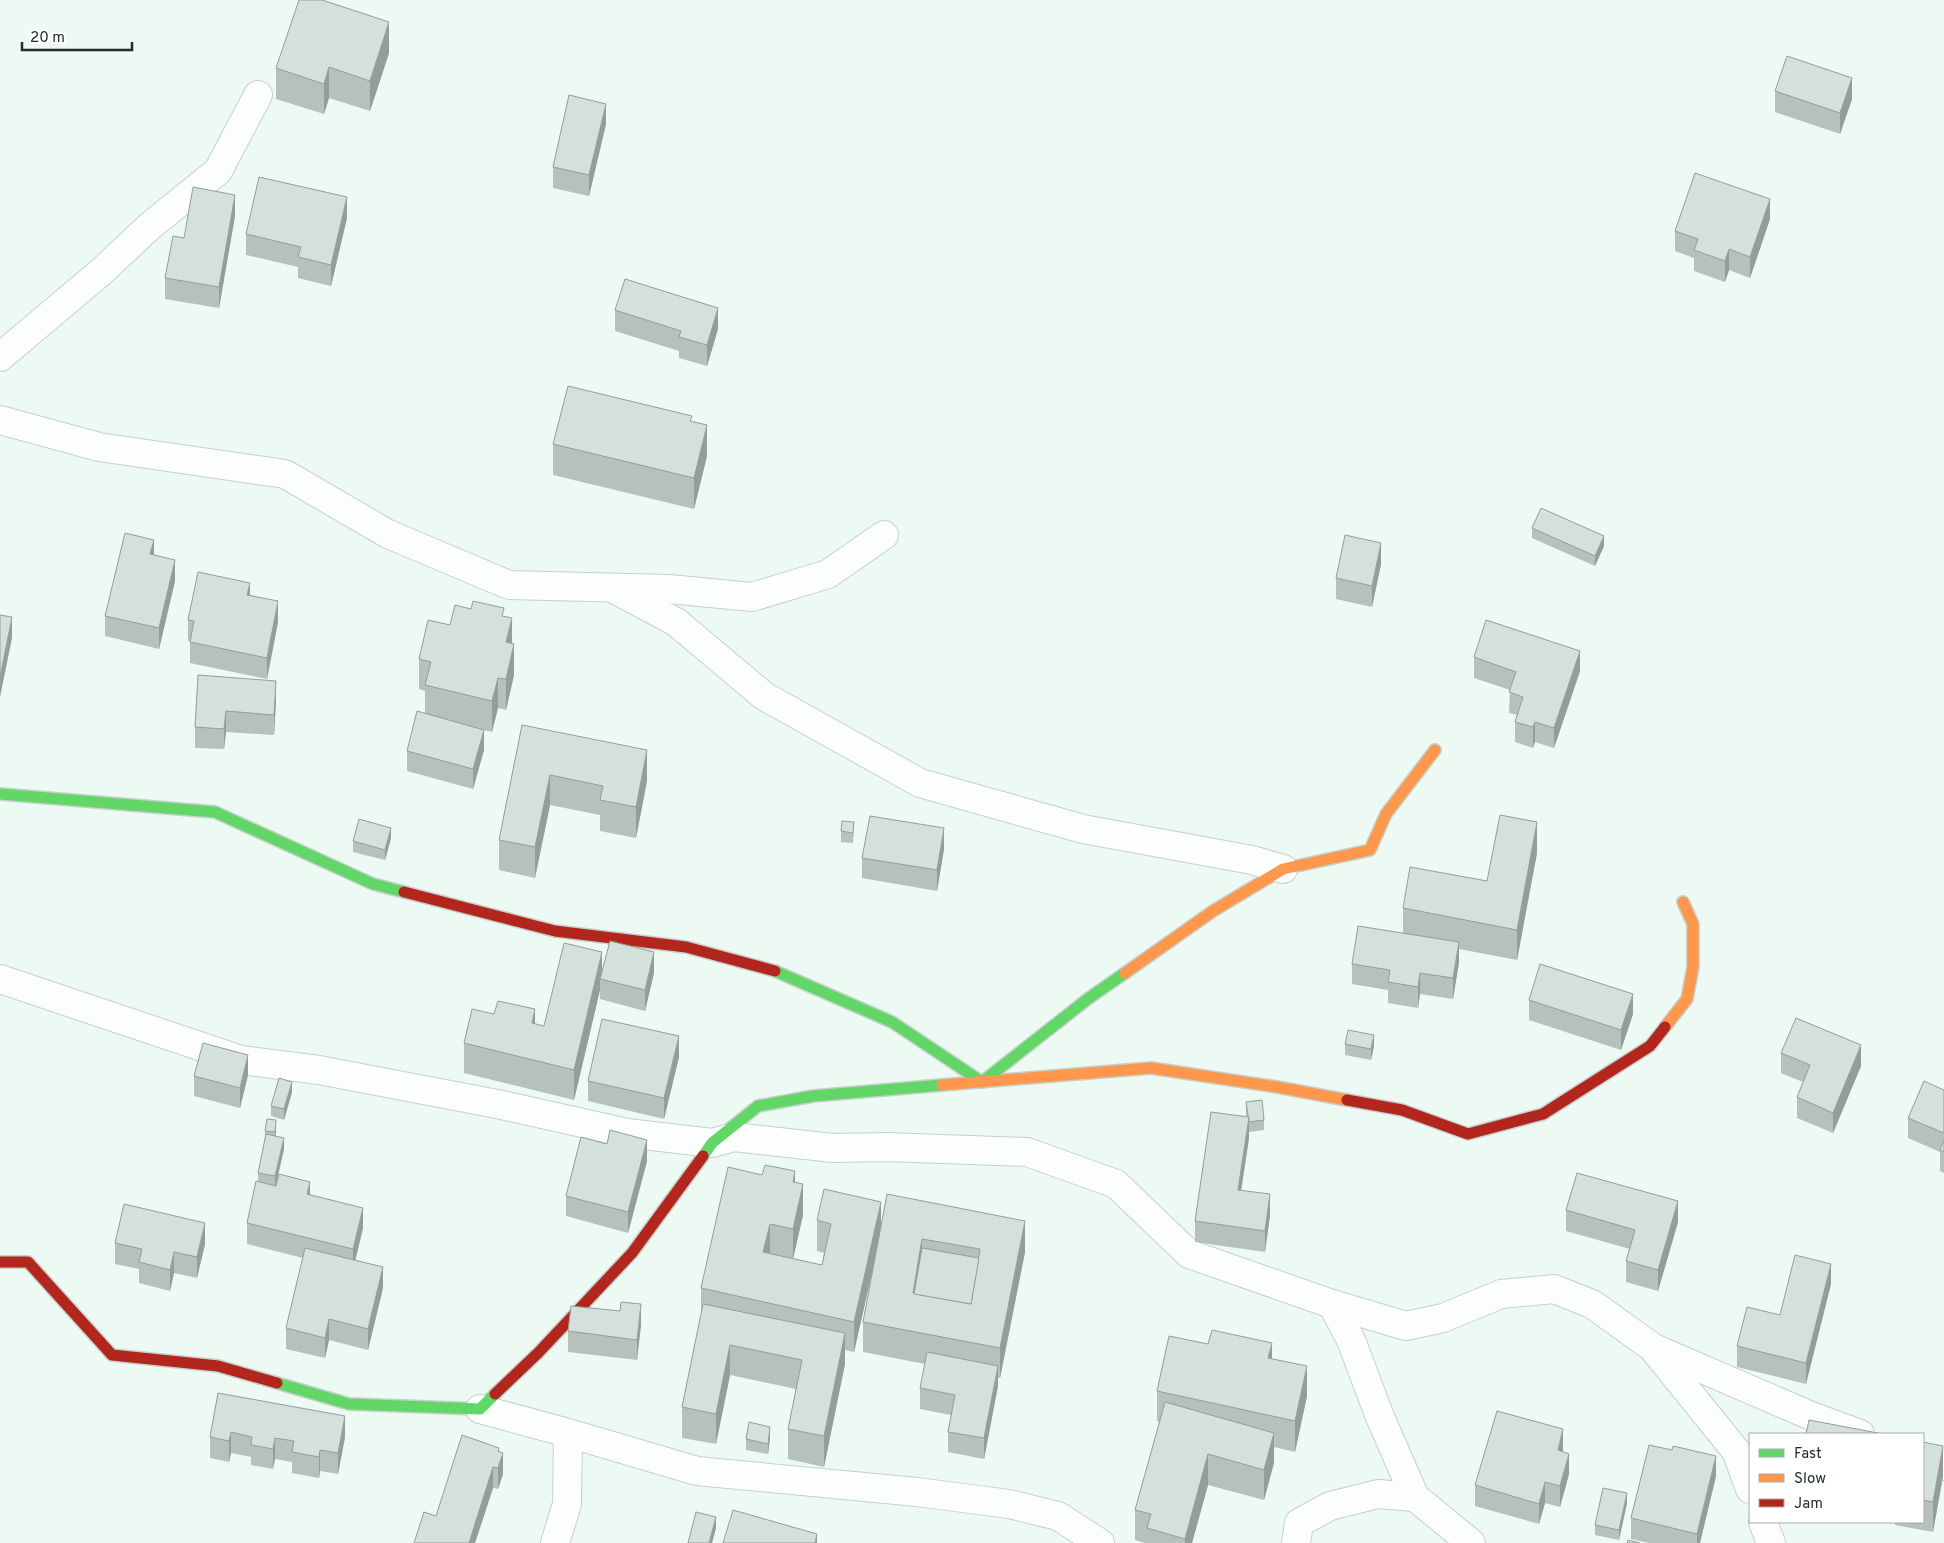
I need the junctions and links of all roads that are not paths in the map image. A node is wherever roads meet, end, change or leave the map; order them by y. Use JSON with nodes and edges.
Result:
{"nodes":[{"id":1,"x":258,"y":95,"type":"dead end"},
{"id":2,"x":0,"y":357,"type":"edge"},
{"id":3,"x":0,"y":420,"type":"edge"},
{"id":4,"x":884,"y":535,"type":"dead end"},
{"id":5,"x":613,"y":588,"type":"junction"},
{"id":6,"x":1435,"y":750,"type":"dead end"},
{"id":7,"x":0,"y":794,"type":"edge"},
{"id":8,"x":1283,"y":869,"type":"junction"},
{"id":9,"x":1683,"y":902,"type":"dead end"},
{"id":10,"x":0,"y":979,"type":"edge"},
{"id":11,"x":982,"y":1082,"type":"junction"},
{"id":12,"x":712,"y":1143,"type":"junction"},
{"id":13,"x":0,"y":1262,"type":"edge"},
{"id":14,"x":1332,"y":1304,"type":"junction"},
{"id":15,"x":1652,"y":1347,"type":"junction"},
{"id":16,"x":480,"y":1410,"type":"junction"},
{"id":17,"x":568,"y":1433,"type":"junction"},
{"id":18,"x":1857,"y":1433,"type":"edge"},
{"id":19,"x":1924,"y":1458,"type":"edge"},
{"id":20,"x":1944,"y":1466,"type":"edge"},
{"id":21,"x":1749,"y":1486,"type":"edge"},
{"id":22,"x":1415,"y":1497,"type":"junction"},
{"id":23,"x":1763,"y":1523,"type":"edge"},
{"id":24,"x":555,"y":1543,"type":"edge"},
{"id":25,"x":1100,"y":1543,"type":"edge"},
{"id":26,"x":1296,"y":1543,"type":"edge"},
{"id":27,"x":1470,"y":1543,"type":"edge"},
{"id":28,"x":1771,"y":1543,"type":"edge"}],
"edges":[{"from":1,"to":2,"type":"street"},
{"from":3,"to":5,"type":"street"},
{"from":4,"to":5,"type":"street"},
{"from":5,"to":8,"type":"street"},
{"from":6,"to":8,"type":"street"},
{"from":7,"to":11,"type":"street"},
{"from":8,"to":11,"type":"street"},
{"from":9,"to":11,"type":"street"},
{"from":10,"to":12,"type":"street"},
{"from":11,"to":12,"type":"street"},
{"from":12,"to":14,"type":"street"},
{"from":12,"to":16,"type":"street"},
{"from":13,"to":16,"type":"street"},
{"from":14,"to":15,"type":"street"},
{"from":14,"to":22,"type":"street"},
{"from":15,"to":18,"type":"street"},
{"from":15,"to":21,"type":"street"},
{"from":16,"to":17,"type":"street"},
{"from":17,"to":24,"type":"street"},
{"from":17,"to":25,"type":"street"},
{"from":19,"to":20,"type":"street"},
{"from":22,"to":26,"type":"street"},
{"from":22,"to":27,"type":"street"},
{"from":23,"to":28,"type":"street"}]}
